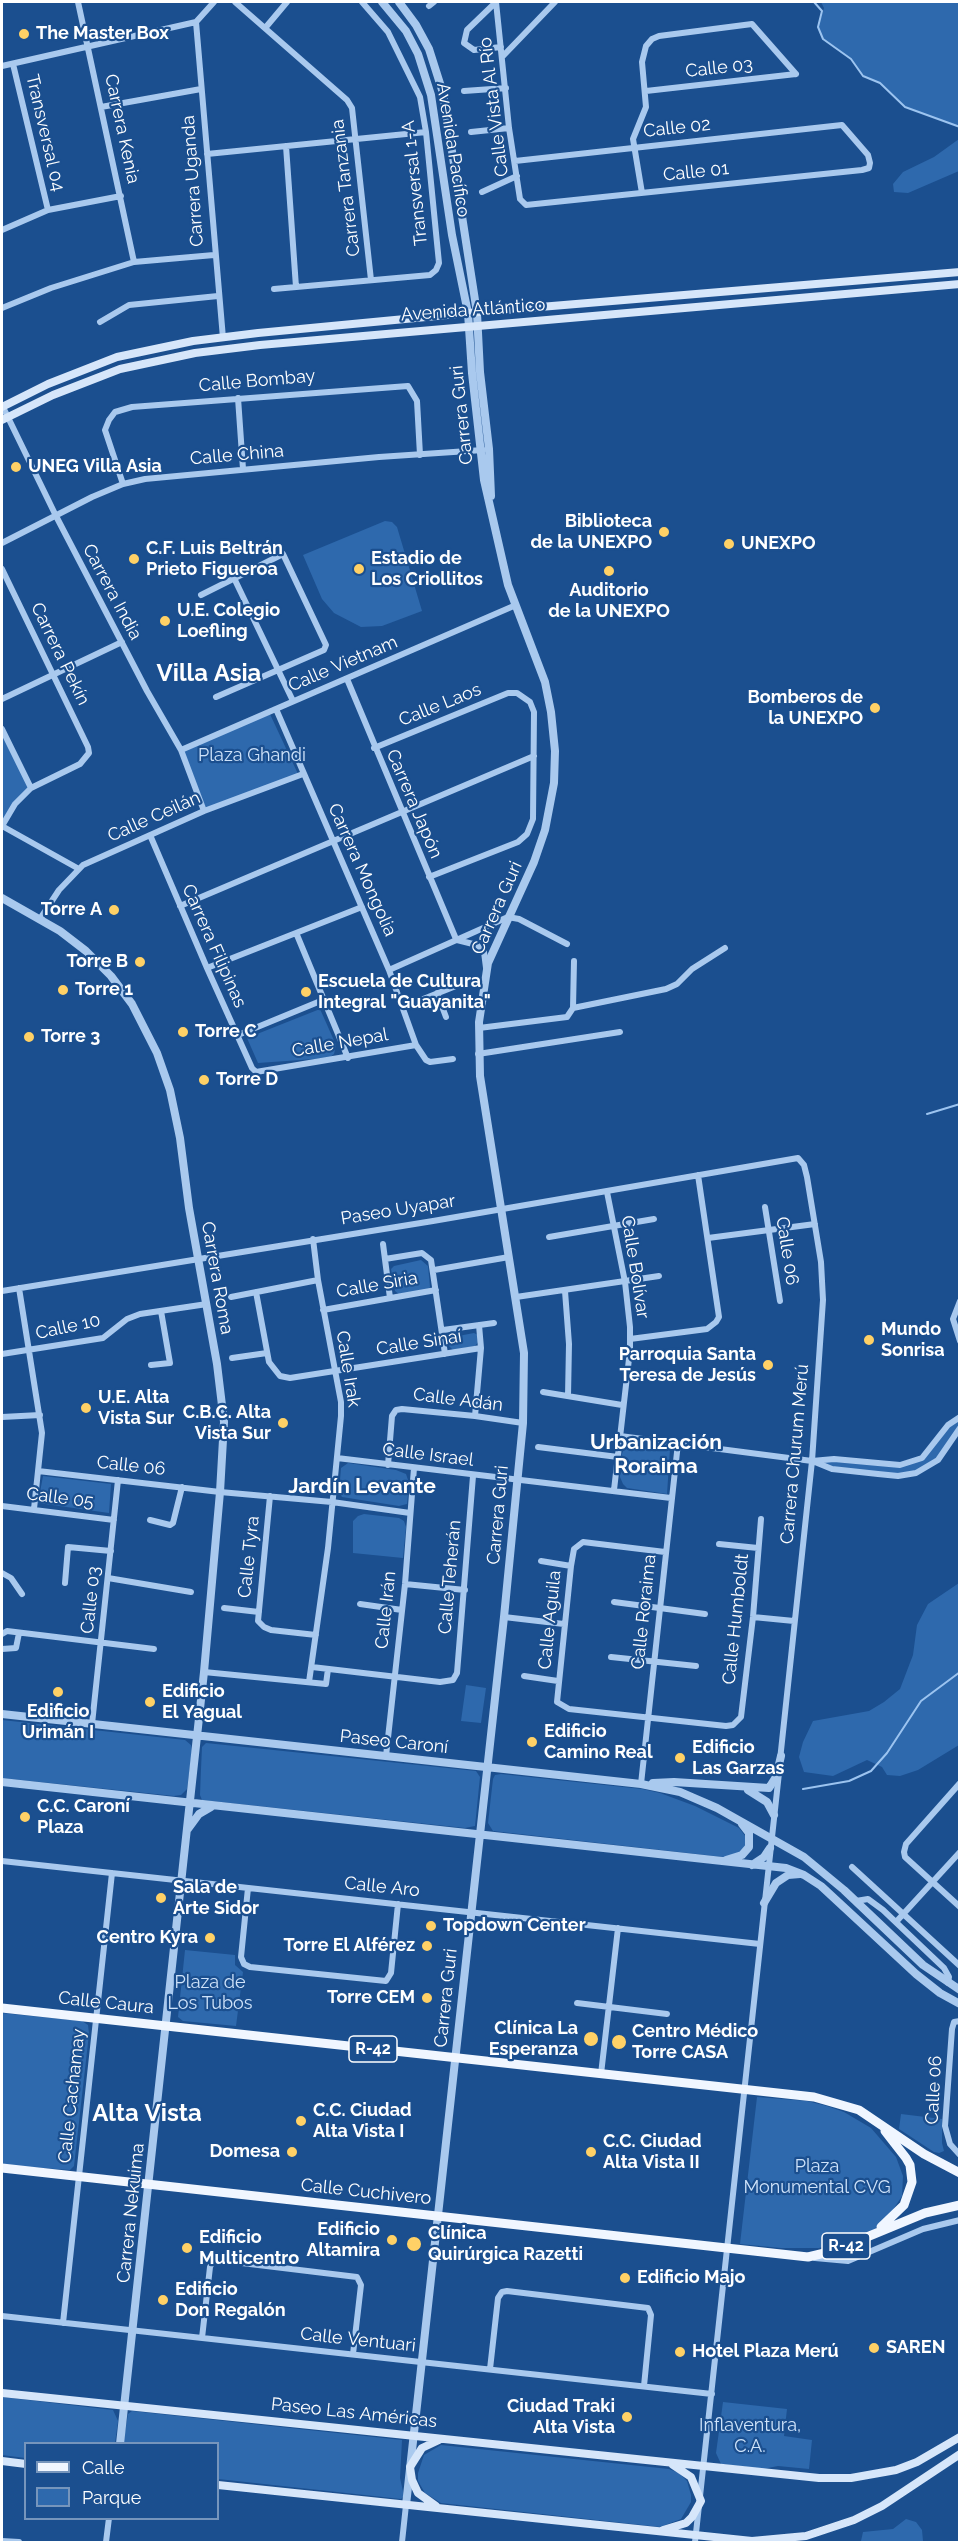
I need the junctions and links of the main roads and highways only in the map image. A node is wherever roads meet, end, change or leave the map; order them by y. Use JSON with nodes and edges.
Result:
{"nodes":[{"id":1,"x":960,"y":272,"type":"edge"},
{"id":2,"x":960,"y":284,"type":"edge"},
{"id":3,"x":2,"y":406,"type":"edge"},
{"id":4,"x":4,"y":419,"type":"edge"},
{"id":5,"x":2,"y":2008,"type":"edge"},
{"id":6,"x":877,"y":2122,"type":"junction"},
{"id":7,"x":2,"y":2168,"type":"edge"},
{"id":8,"x":960,"y":2172,"type":"edge"},
{"id":9,"x":960,"y":2205,"type":"edge"},
{"id":10,"x":864,"y":2238,"type":"junction"},
{"id":11,"x":2,"y":2393,"type":"edge"},
{"id":12,"x":960,"y":2437,"type":"edge"},
{"id":13,"x":449,"y":2439,"type":"junction"},
{"id":14,"x":960,"y":2454,"type":"edge"},
{"id":15,"x":2,"y":2461,"type":"edge"},
{"id":16,"x":659,"y":2461,"type":"junction"},
{"id":17,"x":24,"y":2464,"type":"edge"},
{"id":18,"x":219,"y":2485,"type":"edge"},
{"id":19,"x":446,"y":2510,"type":"junction"},
{"id":20,"x":651,"y":2532,"type":"junction"},
{"id":21,"x":694,"y":2541,"type":"edge"}],
"edges":[{"from":1,"to":3,"type":"main road","name":"Avenida Atlántico"},
{"from":2,"to":4,"type":"main road","name":"Avenida Atlántico"},
{"from":5,"to":6,"type":"main road","name":"Calle Caura","number":"R-42"},
{"from":6,"to":8,"type":"main road","number":"R-42"},
{"from":6,"to":10,"type":"main road"},
{"from":7,"to":10,"type":"main road","name":"Calle Cuchivero","number":"R-42"},
{"from":9,"to":10,"type":"main road","number":"R-42"},
{"from":11,"to":13,"type":"main road","name":"Paseo Las Américas"},
{"from":12,"to":16,"type":"main road","name":"Paseo Las Américas"},
{"from":13,"to":16,"type":"main road","name":"Paseo Las Américas"},
{"from":13,"to":19,"type":"main road"},
{"from":14,"to":21,"type":"main road"},
{"from":15,"to":17,"type":"main road"},
{"from":16,"to":20,"type":"main road"},
{"from":18,"to":19,"type":"main road"},
{"from":19,"to":20,"type":"main road"},
{"from":20,"to":21,"type":"main road"}]}
